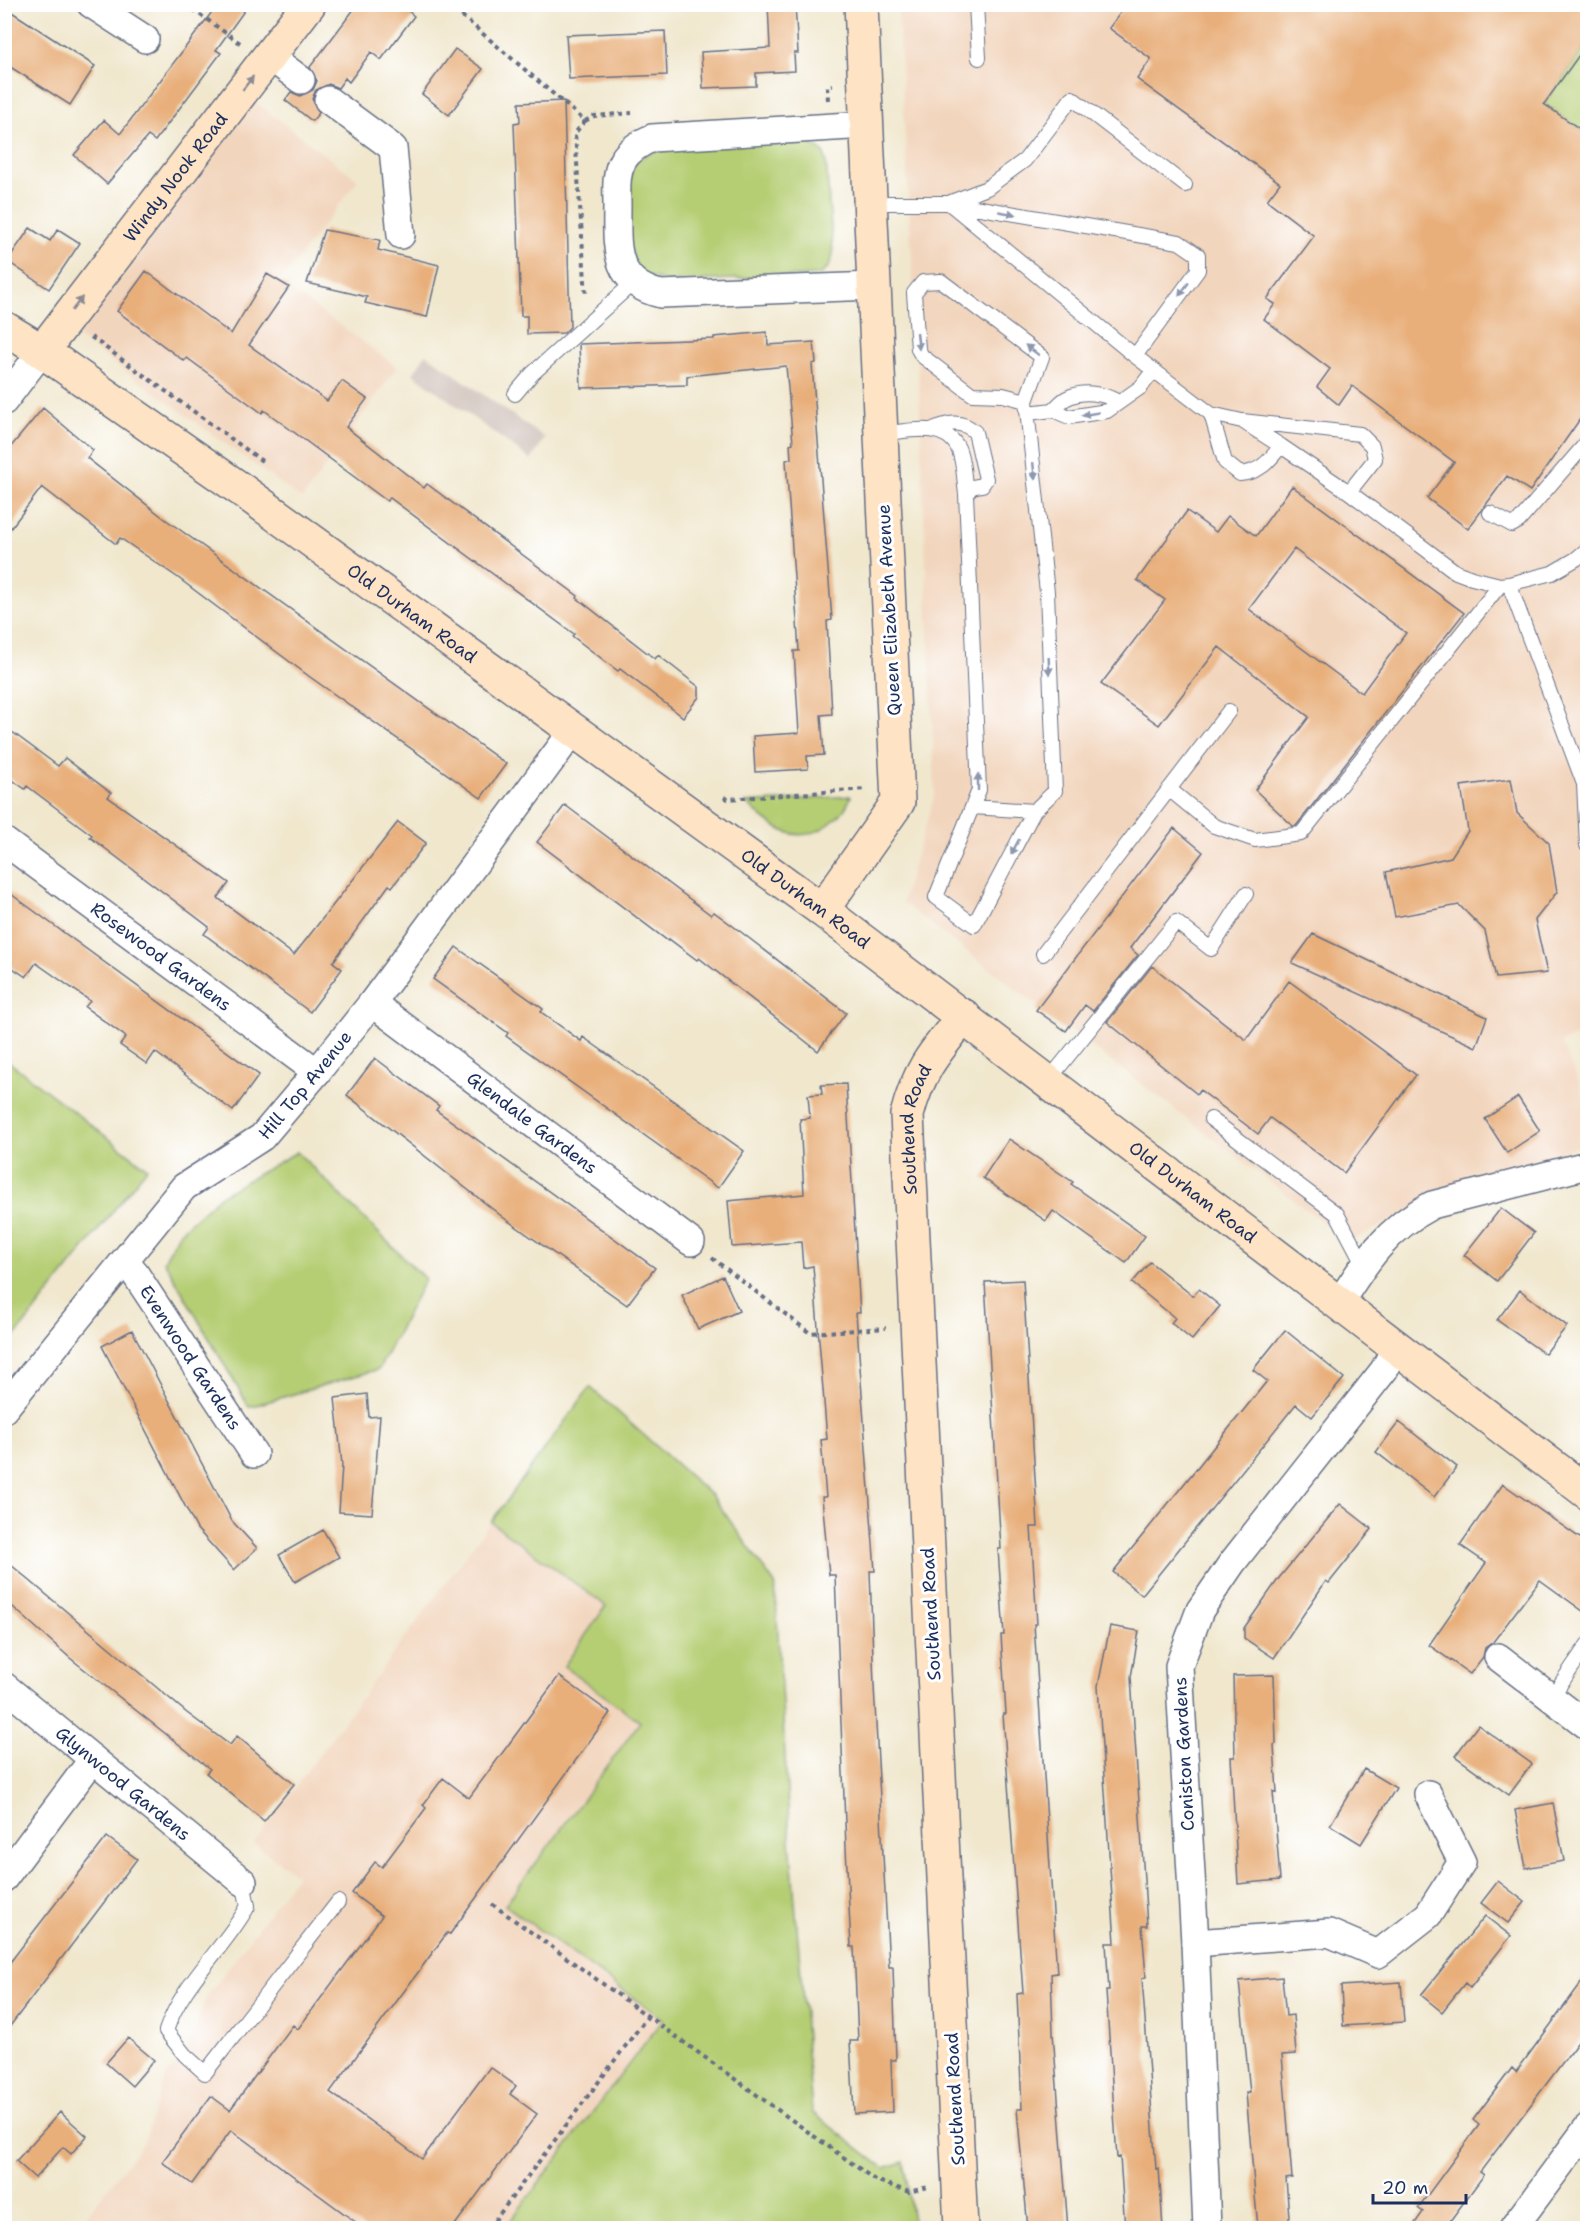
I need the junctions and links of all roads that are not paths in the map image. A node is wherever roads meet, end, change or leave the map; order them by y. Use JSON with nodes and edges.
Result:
{"nodes":[{"id":1,"x":309,"y":4,"type":"edge"},
{"id":2,"x":861,"y":4,"type":"edge"},
{"id":3,"x":976,"y":4,"type":"edge"},
{"id":4,"x":99,"y":7,"type":"edge"},
{"id":5,"x":146,"y":39,"type":"dead end"},
{"id":6,"x":267,"y":58,"type":"junction"},
{"id":7,"x":979,"y":58,"type":"dead end"},
{"id":8,"x":301,"y":80,"type":"dead end"},
{"id":9,"x":328,"y":100,"type":"dead end"},
{"id":10,"x":867,"y":125,"type":"junction"},
{"id":11,"x":1185,"y":185,"type":"dead end"},
{"id":12,"x":871,"y":203,"type":"junction"},
{"id":13,"x":949,"y":203,"type":"junction"},
{"id":14,"x":401,"y":235,"type":"dead end"},
{"id":15,"x":634,"y":282,"type":"junction"},
{"id":16,"x":874,"y":286,"type":"junction"},
{"id":17,"x":4,"y":328,"type":"edge"},
{"id":18,"x":42,"y":351,"type":"junction"},
{"id":19,"x":1135,"y":356,"type":"junction"},
{"id":20,"x":1153,"y":371,"type":"junction"},
{"id":21,"x":515,"y":394,"type":"dead end"},
{"id":22,"x":4,"y":401,"type":"edge"},
{"id":23,"x":1118,"y":402,"type":"junction"},
{"id":24,"x":1027,"y":407,"type":"junction"},
{"id":25,"x":1053,"y":410,"type":"junction"},
{"id":26,"x":1211,"y":414,"type":"junction"},
{"id":27,"x":1242,"y":421,"type":"junction"},
{"id":28,"x":931,"y":430,"type":"junction"},
{"id":29,"x":881,"y":434,"type":"junction"},
{"id":30,"x":1587,"y":441,"type":"edge"},
{"id":31,"x":1281,"y":446,"type":"junction"},
{"id":32,"x":1349,"y":492,"type":"junction"},
{"id":33,"x":966,"y":494,"type":"junction"},
{"id":34,"x":1491,"y":513,"type":"dead end"},
{"id":35,"x":1587,"y":549,"type":"edge"},
{"id":36,"x":1504,"y":584,"type":"junction"},
{"id":37,"x":1228,"y":711,"type":"dead end"},
{"id":38,"x":573,"y":731,"type":"junction"},
{"id":39,"x":1169,"y":789,"type":"junction"},
{"id":40,"x":973,"y":807,"type":"junction"},
{"id":41,"x":1034,"y":811,"type":"junction"},
{"id":42,"x":4,"y":841,"type":"edge"},
{"id":43,"x":1587,"y":845,"type":"edge"},
{"id":44,"x":1246,"y":894,"type":"dead end"},
{"id":45,"x":822,"y":909,"type":"junction"},
{"id":46,"x":1043,"y":954,"type":"dead end"},
{"id":47,"x":372,"y":1003,"type":"junction"},
{"id":48,"x":964,"y":1016,"type":"junction"},
{"id":49,"x":317,"y":1072,"type":"junction"},
{"id":50,"x":1047,"y":1082,"type":"junction"},
{"id":51,"x":1211,"y":1119,"type":"dead end"},
{"id":52,"x":1587,"y":1165,"type":"edge"},
{"id":53,"x":691,"y":1242,"type":"road end"},
{"id":54,"x":126,"y":1260,"type":"junction"},
{"id":55,"x":1364,"y":1265,"type":"junction"},
{"id":56,"x":1338,"y":1305,"type":"junction"},
{"id":57,"x":1395,"y":1349,"type":"junction"},
{"id":58,"x":4,"y":1409,"type":"edge"},
{"id":59,"x":254,"y":1455,"type":"dead end"},
{"id":60,"x":1587,"y":1493,"type":"edge"},
{"id":61,"x":1587,"y":1644,"type":"edge"},
{"id":62,"x":1498,"y":1657,"type":"dead end"},
{"id":63,"x":4,"y":1686,"type":"edge"},
{"id":64,"x":1551,"y":1698,"type":"junction"},
{"id":65,"x":1587,"y":1726,"type":"edge"},
{"id":66,"x":93,"y":1759,"type":"junction"},
{"id":67,"x":1428,"y":1794,"type":"dead end"},
{"id":68,"x":4,"y":1878,"type":"edge"},
{"id":69,"x":243,"y":1882,"type":"joint"},
{"id":70,"x":338,"y":1902,"type":"dead end"},
{"id":71,"x":1195,"y":1943,"type":"junction"},
{"id":72,"x":1587,"y":2127,"type":"edge"},
{"id":73,"x":961,"y":2229,"type":"edge"},
{"id":74,"x":1207,"y":2229,"type":"edge"},
{"id":75,"x":1513,"y":2229,"type":"edge"}],
"edges":[{"from":1,"to":6,"type":"street","name":"Windy Nook Road"},
{"from":2,"to":10,"type":"street","name":"Queen Elizabeth Avenue"},
{"from":3,"to":7,"type":"lane"},
{"from":4,"to":5,"type":"street"},
{"from":6,"to":8,"type":"street"},
{"from":18,"to":6,"type":"street","name":"Windy Nook Road","one_way":true},
{"from":9,"to":14,"type":"street"},
{"from":10,"to":12,"type":"street","name":"Queen Elizabeth Avenue"},
{"from":10,"to":15,"type":"street"},
{"from":11,"to":13,"type":"lane"},
{"from":12,"to":13,"type":"lane"},
{"from":12,"to":16,"type":"street","name":"Queen Elizabeth Avenue"},
{"from":13,"to":19,"type":"lane"},
{"from":13,"to":19,"type":"lane","one_way":true},
{"from":15,"to":16,"type":"street"},
{"from":15,"to":21,"type":"lane"},
{"from":16,"to":29,"type":"street","name":"Queen Elizabeth Avenue"},
{"from":17,"to":18,"type":"street","name":"Old Durham Road"},
{"from":18,"to":22,"type":"street"},
{"from":18,"to":38,"type":"street","name":"Old Durham Road"},
{"from":19,"to":20,"type":"lane"},
{"from":20,"to":23,"type":"lane"},
{"from":20,"to":26,"type":"lane"},
{"from":23,"to":25,"type":"lane","one_way":true},
{"from":23,"to":25,"type":"lane"},
{"from":24,"to":24,"type":"lane","one_way":true},
{"from":24,"to":25,"type":"lane"},
{"from":24,"to":41,"type":"lane","one_way":true},
{"from":26,"to":27,"type":"lane"},
{"from":26,"to":31,"type":"lane"},
{"from":27,"to":31,"type":"lane"},
{"from":27,"to":32,"type":"lane"},
{"from":28,"to":29,"type":"lane"},
{"from":28,"to":33,"type":"lane"},
{"from":28,"to":33,"type":"lane"},
{"from":29,"to":45,"type":"street","name":"Queen Elizabeth Avenue"},
{"from":30,"to":34,"type":"lane"},
{"from":31,"to":32,"type":"lane"},
{"from":32,"to":36,"type":"lane"},
{"from":40,"to":33,"type":"lane","one_way":true},
{"from":35,"to":36,"type":"lane"},
{"from":36,"to":39,"type":"lane"},
{"from":36,"to":43,"type":"lane"},
{"from":37,"to":39,"type":"lane"},
{"from":38,"to":45,"type":"street","name":"Old Durham Road"},
{"from":38,"to":47,"type":"street","name":"Hill Top Avenue"},
{"from":39,"to":46,"type":"lane"},
{"from":40,"to":41,"type":"lane"},
{"from":41,"to":40,"type":"lane","one_way":true},
{"from":42,"to":49,"type":"street","name":"Rosewood Gardens"},
{"from":44,"to":50,"type":"lane"},
{"from":45,"to":48,"type":"street","name":"Old Durham Road"},
{"from":47,"to":49,"type":"street","name":"Hill Top Avenue"},
{"from":47,"to":53,"type":"street","name":"Glendale Gardens"},
{"from":48,"to":50,"type":"street","name":"Old Durham Road"},
{"from":48,"to":73,"type":"street","name":"Southend Road"},
{"from":49,"to":54,"type":"street","name":"Hill Top Avenue"},
{"from":50,"to":56,"type":"street","name":"Old Durham Road"},
{"from":51,"to":55,"type":"lane"},
{"from":52,"to":55,"type":"street"},
{"from":54,"to":58,"type":"street","name":"Hill Top Avenue"},
{"from":54,"to":59,"type":"street","name":"Evenwood Gardens"},
{"from":55,"to":56,"type":"street"},
{"from":56,"to":57,"type":"street","name":"Old Durham Road"},
{"from":57,"to":60,"type":"street","name":"Old Durham Road"},
{"from":57,"to":71,"type":"street","name":"Coniston Gardens"},
{"from":61,"to":64,"type":"lane"},
{"from":62,"to":64,"type":"street"},
{"from":63,"to":66,"type":"street","name":"Glynwood Gardens"},
{"from":64,"to":65,"type":"street"},
{"from":66,"to":68,"type":"street"},
{"from":66,"to":69,"type":"street","name":"Glynwood Gardens"},
{"from":67,"to":71,"type":"street"},
{"from":69,"to":70,"type":"lane"},
{"from":71,"to":74,"type":"street","name":"Coniston Gardens"},
{"from":72,"to":75,"type":"street"}]}
